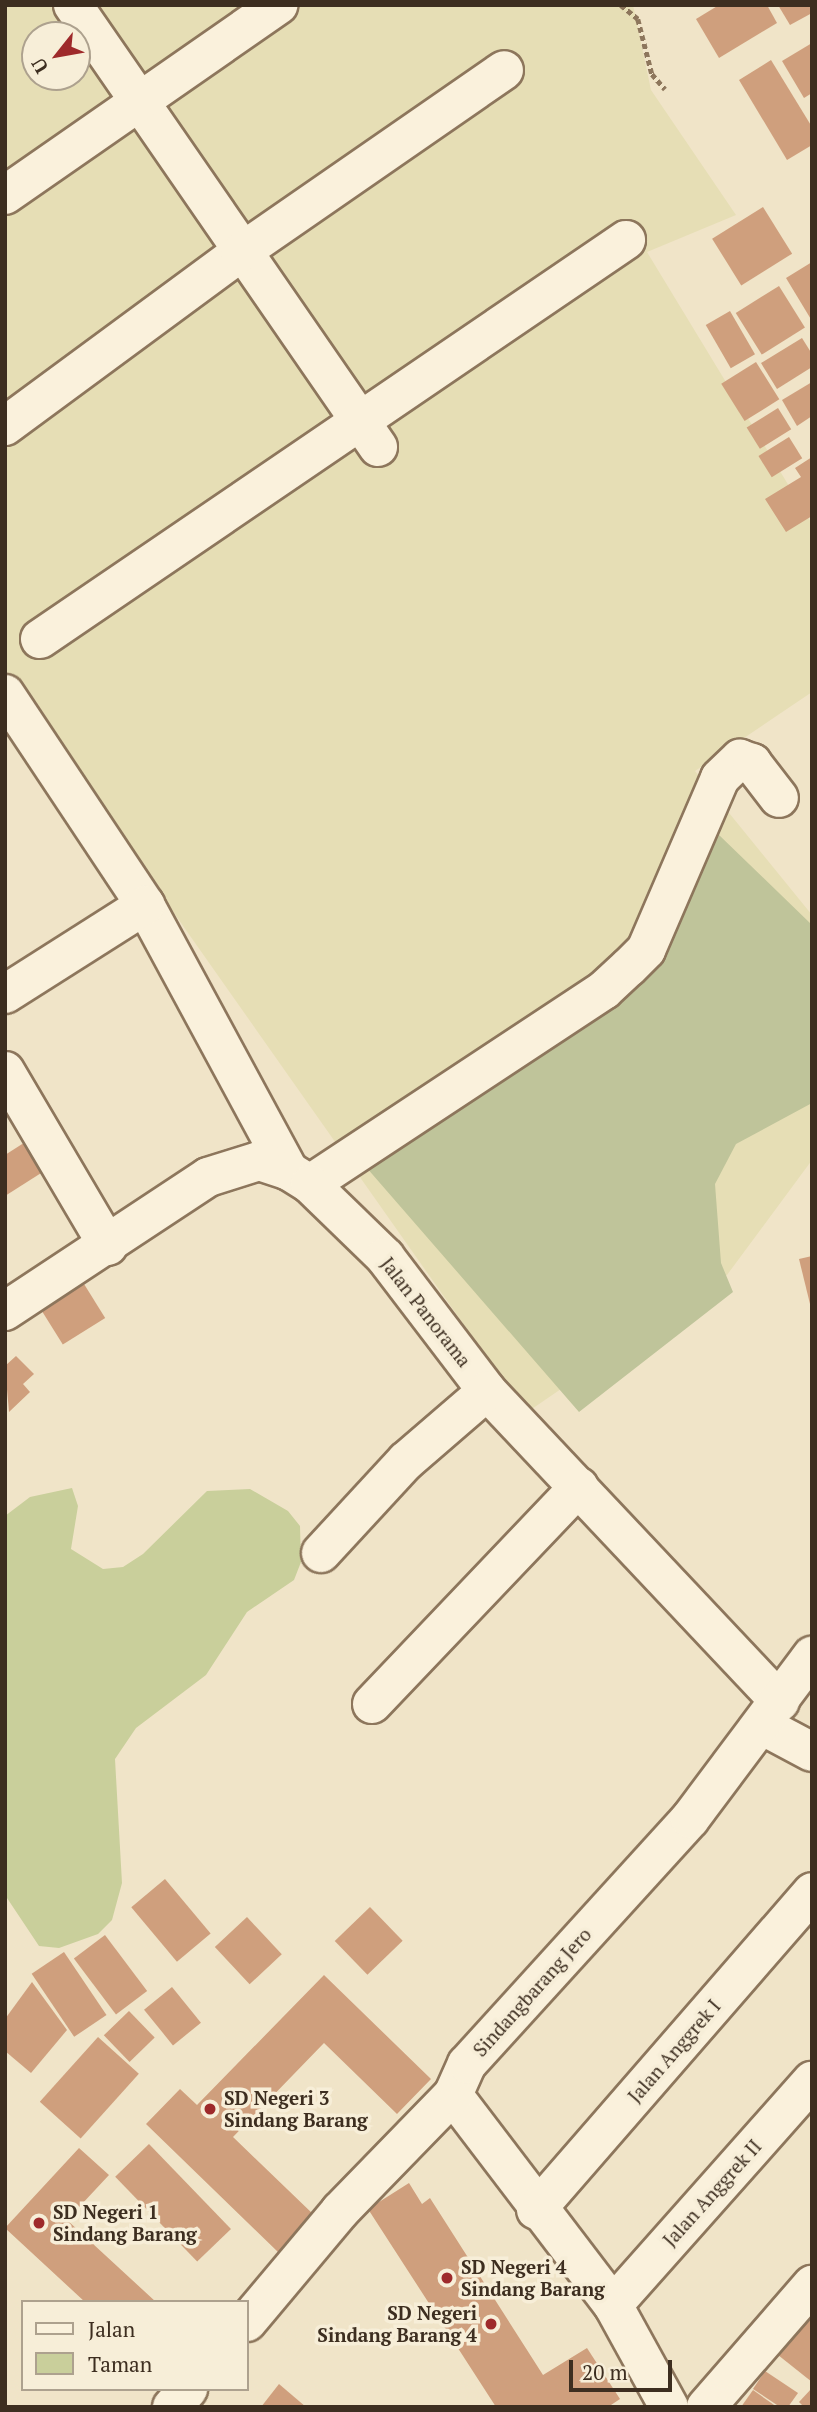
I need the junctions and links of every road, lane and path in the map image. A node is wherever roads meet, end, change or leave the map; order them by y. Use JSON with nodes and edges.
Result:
{"nodes":[{"id":1,"x":73,"y":5,"type":"edge"},
{"id":2,"x":278,"y":5,"type":"edge"},
{"id":3,"x":621,"y":5,"type":"edge"},
{"id":4,"x":504,"y":70,"type":"dead end"},
{"id":5,"x":665,"y":89,"type":"dead end"},
{"id":6,"x":137,"y":103,"type":"junction"},
{"id":7,"x":5,"y":195,"type":"edge"},
{"id":8,"x":626,"y":240,"type":"dead end"},
{"id":9,"x":240,"y":253,"type":"junction"},
{"id":10,"x":5,"y":426,"type":"edge"},
{"id":11,"x":369,"y":434,"type":"junction"},
{"id":12,"x":40,"y":639,"type":"dead end"},
{"id":13,"x":5,"y":694,"type":"edge"},
{"id":14,"x":779,"y":798,"type":"dead end"},
{"id":15,"x":145,"y":905,"type":"junction"},
{"id":16,"x":5,"y":994,"type":"edge"},
{"id":17,"x":5,"y":1071,"type":"edge"},
{"id":18,"x":300,"y":1178,"type":"junction"},
{"id":19,"x":108,"y":1246,"type":"junction"},
{"id":20,"x":5,"y":1311,"type":"edge"},
{"id":21,"x":487,"y":1391,"type":"junction"},
{"id":22,"x":579,"y":1487,"type":"junction"},
{"id":23,"x":321,"y":1553,"type":"dead end"},
{"id":24,"x":812,"y":1656,"type":"edge"},
{"id":25,"x":372,"y":1704,"type":"dead end"},
{"id":26,"x":772,"y":1714,"type":"junction"},
{"id":27,"x":812,"y":1752,"type":"edge"},
{"id":28,"x":812,"y":1892,"type":"edge"},
{"id":29,"x":812,"y":2081,"type":"edge"},
{"id":30,"x":453,"y":2095,"type":"junction"},
{"id":31,"x":537,"y":2210,"type":"junction"},
{"id":32,"x":812,"y":2285,"type":"edge"},
{"id":33,"x":613,"y":2305,"type":"junction"},
{"id":34,"x":248,"y":2321,"type":"edge"},
{"id":35,"x":186,"y":2391,"type":"edge"},
{"id":36,"x":172,"y":2407,"type":"edge"},
{"id":37,"x":669,"y":2407,"type":"edge"},
{"id":38,"x":706,"y":2407,"type":"edge"}],
"edges":[{"from":1,"to":6,"type":"street"},
{"from":2,"to":6,"type":"street"},
{"from":3,"to":5,"type":"path"},
{"from":4,"to":9,"type":"street"},
{"from":6,"to":7,"type":"street"},
{"from":6,"to":9,"type":"street"},
{"from":8,"to":11,"type":"street"},
{"from":9,"to":10,"type":"street"},
{"from":9,"to":11,"type":"street"},
{"from":11,"to":12,"type":"street"},
{"from":13,"to":15,"type":"street"},
{"from":14,"to":18,"type":"street"},
{"from":15,"to":16,"type":"street"},
{"from":15,"to":18,"type":"street"},
{"from":17,"to":19,"type":"street"},
{"from":18,"to":19,"type":"street","name":"Jalan Panorama"},
{"from":18,"to":21,"type":"street","name":"Jalan Panorama"},
{"from":19,"to":20,"type":"street","name":"Jalan Panorama"},
{"from":21,"to":22,"type":"street","name":"Jalan Panorama"},
{"from":21,"to":23,"type":"street"},
{"from":22,"to":25,"type":"street"},
{"from":22,"to":26,"type":"street","name":"Jalan Panorama"},
{"from":24,"to":26,"type":"street","name":"Sindangbarang Jero"},
{"from":26,"to":27,"type":"street","name":"Jalan Panorama"},
{"from":26,"to":30,"type":"street","name":"Sindangbarang Jero"},
{"from":28,"to":31,"type":"street","name":"Jalan Anggrek I"},
{"from":29,"to":33,"type":"street","name":"Jalan Anggrek II"},
{"from":30,"to":31,"type":"street"},
{"from":30,"to":34,"type":"street","name":"Sindangbarang Jero"},
{"from":31,"to":33,"type":"street"},
{"from":32,"to":38,"type":"street"},
{"from":33,"to":37,"type":"street"},
{"from":35,"to":36,"type":"street"}]}
